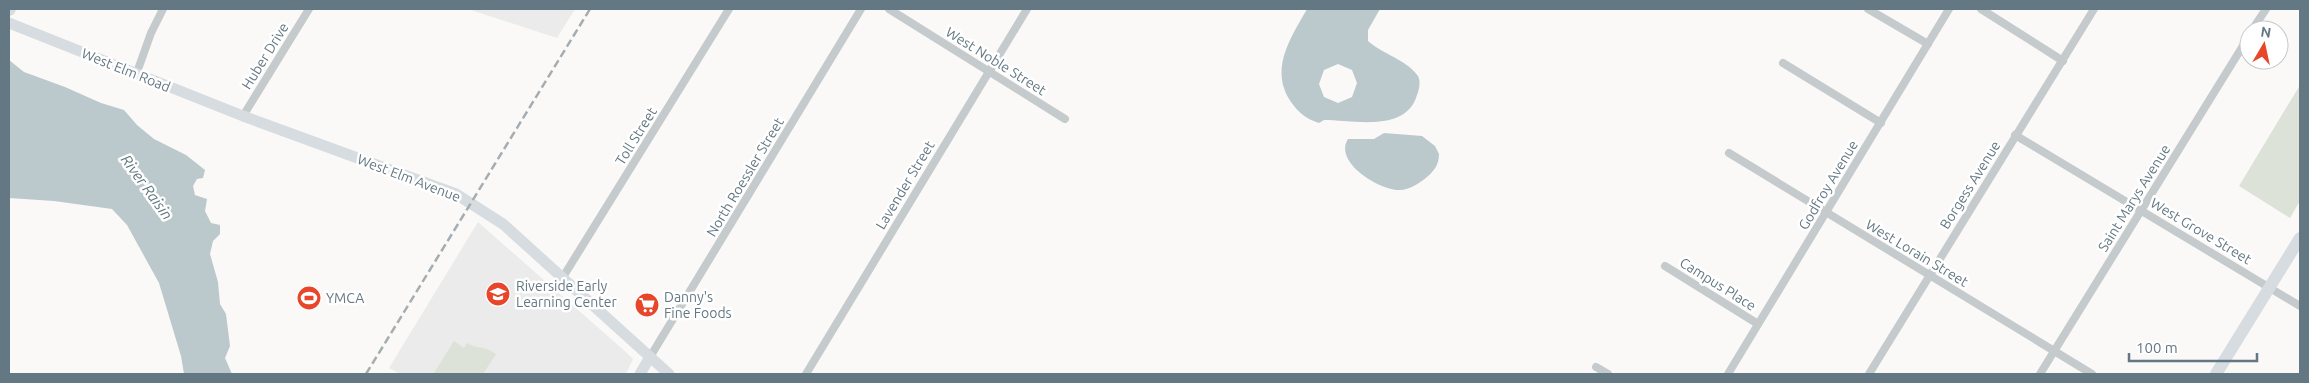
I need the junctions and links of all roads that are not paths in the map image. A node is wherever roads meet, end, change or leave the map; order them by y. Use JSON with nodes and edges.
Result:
{"nodes":[{"id":1,"x":164,"y":9,"type":"edge"},
{"id":2,"x":309,"y":9,"type":"edge"},
{"id":3,"x":729,"y":9,"type":"edge"},
{"id":4,"x":862,"y":9,"type":"edge"},
{"id":5,"x":889,"y":9,"type":"edge"},
{"id":6,"x":1027,"y":9,"type":"edge"},
{"id":7,"x":1868,"y":9,"type":"edge"},
{"id":8,"x":1949,"y":9,"type":"edge"},
{"id":9,"x":1981,"y":9,"type":"edge"},
{"id":10,"x":2094,"y":9,"type":"edge"},
{"id":11,"x":2266,"y":9,"type":"edge"},
{"id":12,"x":2259,"y":20,"type":"edge"},
{"id":13,"x":9,"y":23,"type":"edge"},
{"id":14,"x":1928,"y":44,"type":"junction"},
{"id":15,"x":2239,"y":52,"type":"edge"},
{"id":16,"x":2062,"y":61,"type":"junction"},
{"id":17,"x":1783,"y":64,"type":"dead end"},
{"id":18,"x":989,"y":71,"type":"junction"},
{"id":19,"x":136,"y":74,"type":"junction"},
{"id":20,"x":243,"y":116,"type":"junction"},
{"id":21,"x":1066,"y":119,"type":"dead end"},
{"id":22,"x":1881,"y":123,"type":"junction"},
{"id":23,"x":2015,"y":135,"type":"junction"},
{"id":24,"x":1729,"y":153,"type":"dead end"},
{"id":25,"x":2141,"y":209,"type":"junction"},
{"id":26,"x":1826,"y":212,"type":"junction"},
{"id":27,"x":2300,"y":238,"type":"edge"},
{"id":28,"x":1664,"y":266,"type":"dead end"},
{"id":29,"x":1929,"y":275,"type":"junction"},
{"id":30,"x":563,"y":277,"type":"junction"},
{"id":31,"x":2270,"y":288,"type":"junction"},
{"id":32,"x":2300,"y":306,"type":"edge"},
{"id":33,"x":1758,"y":324,"type":"junction"},
{"id":34,"x":2054,"y":351,"type":"junction"},
{"id":35,"x":650,"y":357,"type":"junction"},
{"id":36,"x":1596,"y":367,"type":"dead end"},
{"id":37,"x":640,"y":374,"type":"edge"},
{"id":38,"x":669,"y":374,"type":"edge"},
{"id":39,"x":806,"y":374,"type":"edge"},
{"id":40,"x":1608,"y":374,"type":"edge"},
{"id":41,"x":1728,"y":374,"type":"edge"},
{"id":42,"x":1869,"y":374,"type":"edge"},
{"id":43,"x":2040,"y":374,"type":"edge"},
{"id":44,"x":2092,"y":374,"type":"edge"},
{"id":45,"x":2216,"y":374,"type":"edge"}],
"edges":[{"from":1,"to":19,"type":"street"},
{"from":2,"to":20,"type":"street","name":"Huber Drive"},
{"from":3,"to":30,"type":"street","name":"Toll Street"},
{"from":4,"to":35,"type":"street","name":"North Roessler Street"},
{"from":5,"to":18,"type":"street","name":"West Noble Street"},
{"from":6,"to":18,"type":"street","name":"Lavender Street"},
{"from":7,"to":14,"type":"street"},
{"from":8,"to":14,"type":"street","name":"Godfroy Avenue"},
{"from":9,"to":16,"type":"street"},
{"from":10,"to":16,"type":"street","name":"Borgess Avenue"},
{"from":11,"to":12,"type":"street"},
{"from":13,"to":19,"type":"street","name":"West Elm Road"},
{"from":14,"to":22,"type":"street","name":"Godfroy Avenue"},
{"from":15,"to":25,"type":"street","name":"Saint Marys Avenue"},
{"from":16,"to":23,"type":"street","name":"Borgess Avenue"},
{"from":17,"to":22,"type":"street"},
{"from":18,"to":21,"type":"street","name":"West Noble Street"},
{"from":18,"to":39,"type":"street","name":"Lavender Street"},
{"from":19,"to":20,"type":"street","name":"West Elm Road"},
{"from":20,"to":30,"type":"street","name":"West Elm Avenue"},
{"from":22,"to":26,"type":"street","name":"Godfroy Avenue"},
{"from":23,"to":25,"type":"street","name":"West Grove Street"},
{"from":23,"to":29,"type":"street","name":"Borgess Avenue"},
{"from":24,"to":26,"type":"street","name":"West Lorain Street"},
{"from":25,"to":31,"type":"street","name":"West Grove Street"},
{"from":25,"to":34,"type":"street","name":"Saint Marys Avenue"},
{"from":26,"to":29,"type":"street","name":"West Lorain Street"},
{"from":26,"to":33,"type":"street","name":"Godfroy Avenue"},
{"from":27,"to":31,"type":"main road"},
{"from":28,"to":33,"type":"street","name":"Campus Place"},
{"from":29,"to":34,"type":"street","name":"West Lorain Street"},
{"from":29,"to":42,"type":"street","name":"Borgess Avenue"},
{"from":30,"to":35,"type":"street","name":"West Elm Avenue"},
{"from":31,"to":32,"type":"street","name":"West Grove Street"},
{"from":31,"to":45,"type":"main road"},
{"from":33,"to":41,"type":"street","name":"Godfroy Avenue"},
{"from":34,"to":43,"type":"street","name":"Saint Marys Avenue"},
{"from":34,"to":44,"type":"street","name":"West Lorain Street"},
{"from":35,"to":37,"type":"street"},
{"from":35,"to":38,"type":"street","name":"West Elm Avenue"},
{"from":36,"to":40,"type":"street"}]}
